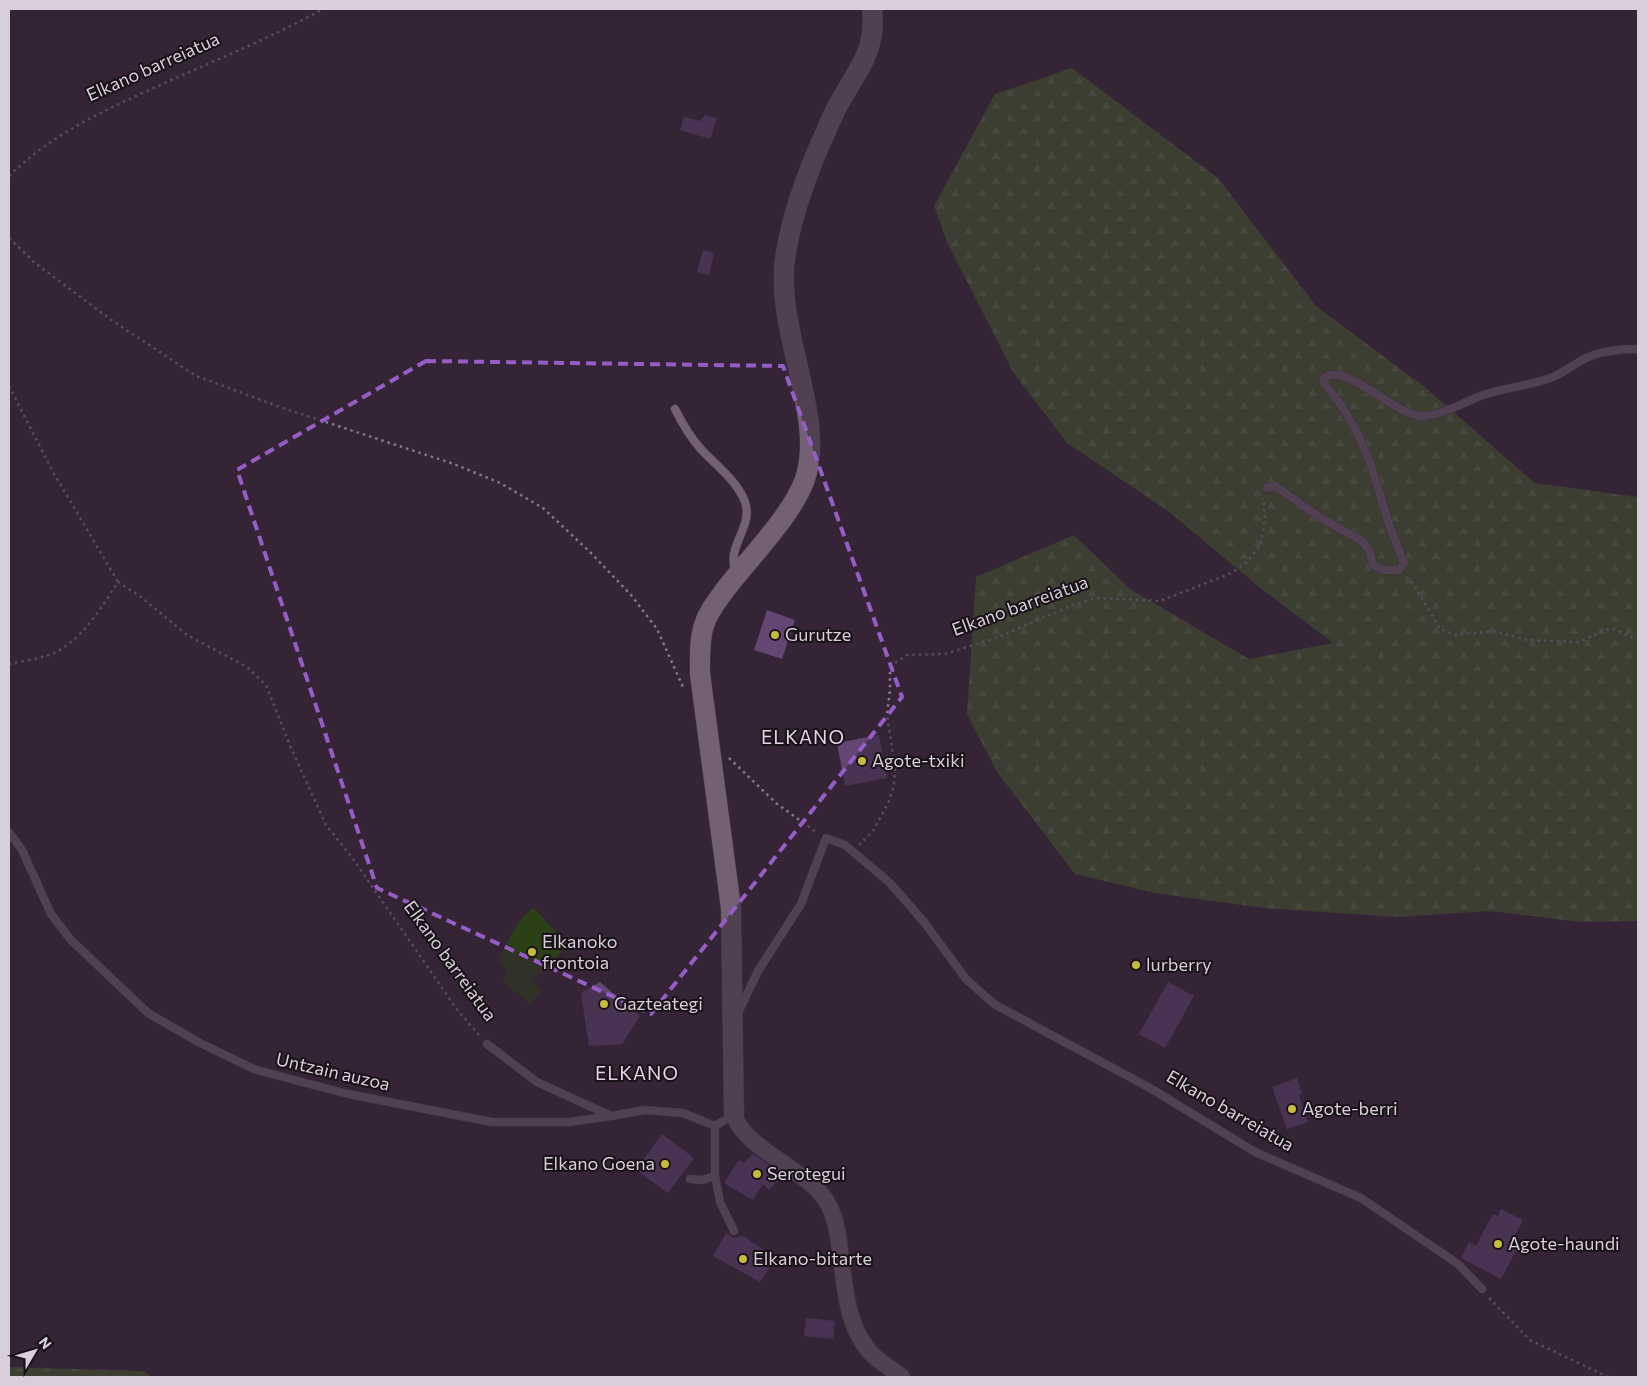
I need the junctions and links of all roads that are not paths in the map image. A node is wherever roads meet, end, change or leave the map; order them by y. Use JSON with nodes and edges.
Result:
{"nodes":[{"id":1,"x":872,"y":9,"type":"edge"},
{"id":2,"x":1638,"y":349,"type":"edge"},
{"id":3,"x":675,"y":409,"type":"dead end"},
{"id":4,"x":1267,"y":488,"type":"road end"},
{"id":5,"x":737,"y":574,"type":"junction"},
{"id":6,"x":9,"y":832,"type":"edge"},
{"id":7,"x":733,"y":1026,"type":"junction"},
{"id":8,"x":487,"y":1044,"type":"road end"},
{"id":9,"x":734,"y":1114,"type":"junction"},
{"id":10,"x":611,"y":1116,"type":"junction"},
{"id":11,"x":715,"y":1126,"type":"junction"},
{"id":12,"x":715,"y":1176,"type":"junction"},
{"id":13,"x":690,"y":1178,"type":"dead end"},
{"id":14,"x":734,"y":1231,"type":"dead end"},
{"id":15,"x":1482,"y":1289,"type":"road end"},
{"id":16,"x":902,"y":1377,"type":"edge"}],
"edges":[{"from":1,"to":5,"type":"street"},
{"from":2,"to":4,"type":"lane"},
{"from":3,"to":5,"type":"lane"},
{"from":5,"to":7,"type":"street"},
{"from":6,"to":10,"type":"lane","name":"Untzain auzoa"},
{"from":7,"to":9,"type":"street"},
{"from":7,"to":15,"type":"lane","name":"Elkano barreiatua"},
{"from":8,"to":10,"type":"lane","name":"Elkano barreiatua"},
{"from":9,"to":11,"type":"lane"},
{"from":9,"to":16,"type":"street"},
{"from":10,"to":11,"type":"lane"},
{"from":11,"to":12,"type":"lane"},
{"from":12,"to":13,"type":"lane"},
{"from":12,"to":14,"type":"lane"}]}
